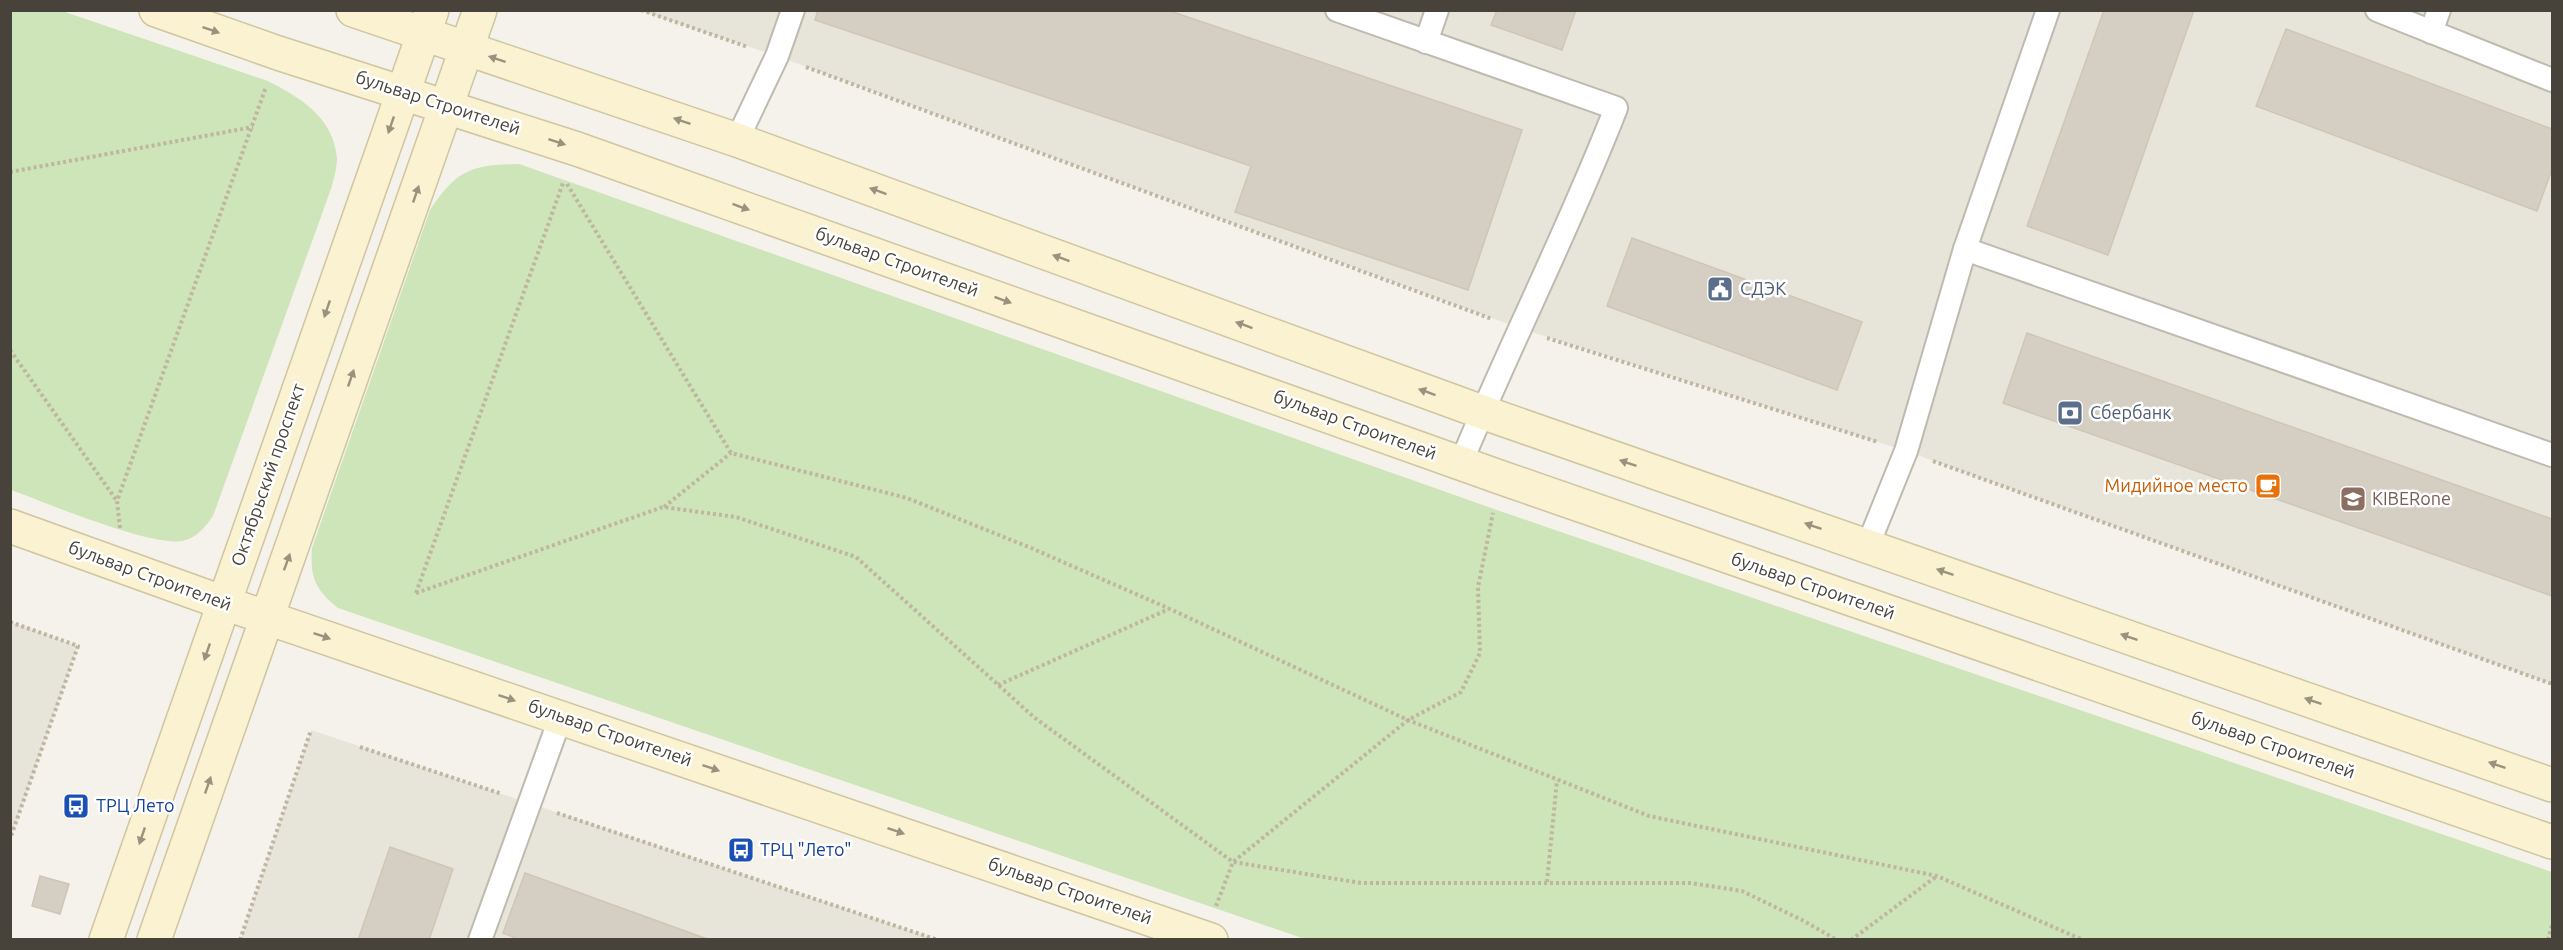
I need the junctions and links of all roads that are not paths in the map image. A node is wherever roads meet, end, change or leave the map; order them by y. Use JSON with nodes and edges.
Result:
{"nodes":[{"id":1,"x":156,"y":10,"type":"edge"},
{"id":2,"x":353,"y":10,"type":"edge"},
{"id":3,"x":480,"y":10,"type":"edge"},
{"id":4,"x":793,"y":10,"type":"edge"},
{"id":5,"x":1337,"y":10,"type":"edge"},
{"id":6,"x":1437,"y":10,"type":"edge"},
{"id":7,"x":2048,"y":10,"type":"edge"},
{"id":8,"x":2377,"y":10,"type":"edge"},
{"id":9,"x":2439,"y":10,"type":"edge"},
{"id":10,"x":428,"y":22,"type":"edge"},
{"id":11,"x":2431,"y":32,"type":"junction"},
{"id":12,"x":1426,"y":42,"type":"junction"},
{"id":13,"x":466,"y":49,"type":"junction"},
{"id":14,"x":2553,"y":80,"type":"edge"},
{"id":15,"x":403,"y":92,"type":"junction"},
{"id":16,"x":447,"y":105,"type":"junction"},
{"id":17,"x":737,"y":140,"type":"junction"},
{"id":18,"x":1965,"y":249,"type":"junction"},
{"id":19,"x":1482,"y":412,"type":"junction"},
{"id":20,"x":2553,"y":455,"type":"edge"},
{"id":21,"x":1461,"y":463,"type":"junction"},
{"id":22,"x":10,"y":526,"type":"edge"},
{"id":23,"x":1868,"y":545,"type":"junction"},
{"id":24,"x":224,"y":603,"type":"junction"},
{"id":25,"x":267,"y":617,"type":"junction"},
{"id":26,"x":561,"y":716,"type":"junction"},
{"id":27,"x":2553,"y":785,"type":"edge"},
{"id":28,"x":2553,"y":842,"type":"edge"},
{"id":29,"x":106,"y":939,"type":"edge"},
{"id":30,"x":154,"y":939,"type":"edge"},
{"id":31,"x":480,"y":939,"type":"edge"},
{"id":32,"x":1210,"y":939,"type":"edge"}],
"edges":[{"from":1,"to":15,"type":"main road","name":"бульвар Строителей","one_way":true},
{"from":2,"to":10,"type":"main road"},
{"from":3,"to":13,"type":"main road"},
{"from":4,"to":17,"type":"lane"},
{"from":5,"to":12,"type":"lane"},
{"from":6,"to":12,"type":"lane"},
{"from":7,"to":18,"type":"lane"},
{"from":8,"to":11,"type":"lane"},
{"from":9,"to":11,"type":"lane"},
{"from":10,"to":13,"type":"main road"},
{"from":10,"to":15,"type":"main road","name":"Октябрьский проспект"},
{"from":11,"to":14,"type":"lane"},
{"from":12,"to":19,"type":"lane"},
{"from":13,"to":16,"type":"main road"},
{"from":17,"to":13,"type":"main road","one_way":true},
{"from":15,"to":16,"type":"main road","name":"бульвар Строителей"},
{"from":15,"to":24,"type":"main road","name":"Октябрьский проспект","one_way":true},
{"from":16,"to":21,"type":"main road","name":"бульвар Строителей","one_way":true},
{"from":25,"to":16,"type":"main road","one_way":true},
{"from":19,"to":17,"type":"main road","one_way":true},
{"from":18,"to":20,"type":"lane"},
{"from":18,"to":23,"type":"lane"},
{"from":19,"to":21,"type":"lane"},
{"from":23,"to":19,"type":"main road","one_way":true},
{"from":21,"to":28,"type":"main road","name":"бульвар Строителей"},
{"from":22,"to":24,"type":"main road","name":"бульвар Строителей"},
{"from":27,"to":23,"type":"main road","one_way":true},
{"from":24,"to":25,"type":"main road","name":"бульвар Строителей"},
{"from":24,"to":29,"type":"main road","name":"Октябрьский проспект","one_way":true},
{"from":25,"to":26,"type":"main road","name":"бульвар Строителей","one_way":true},
{"from":30,"to":25,"type":"main road","one_way":true},
{"from":26,"to":31,"type":"lane"},
{"from":26,"to":32,"type":"main road","name":"бульвар Строителей","one_way":true}]}
